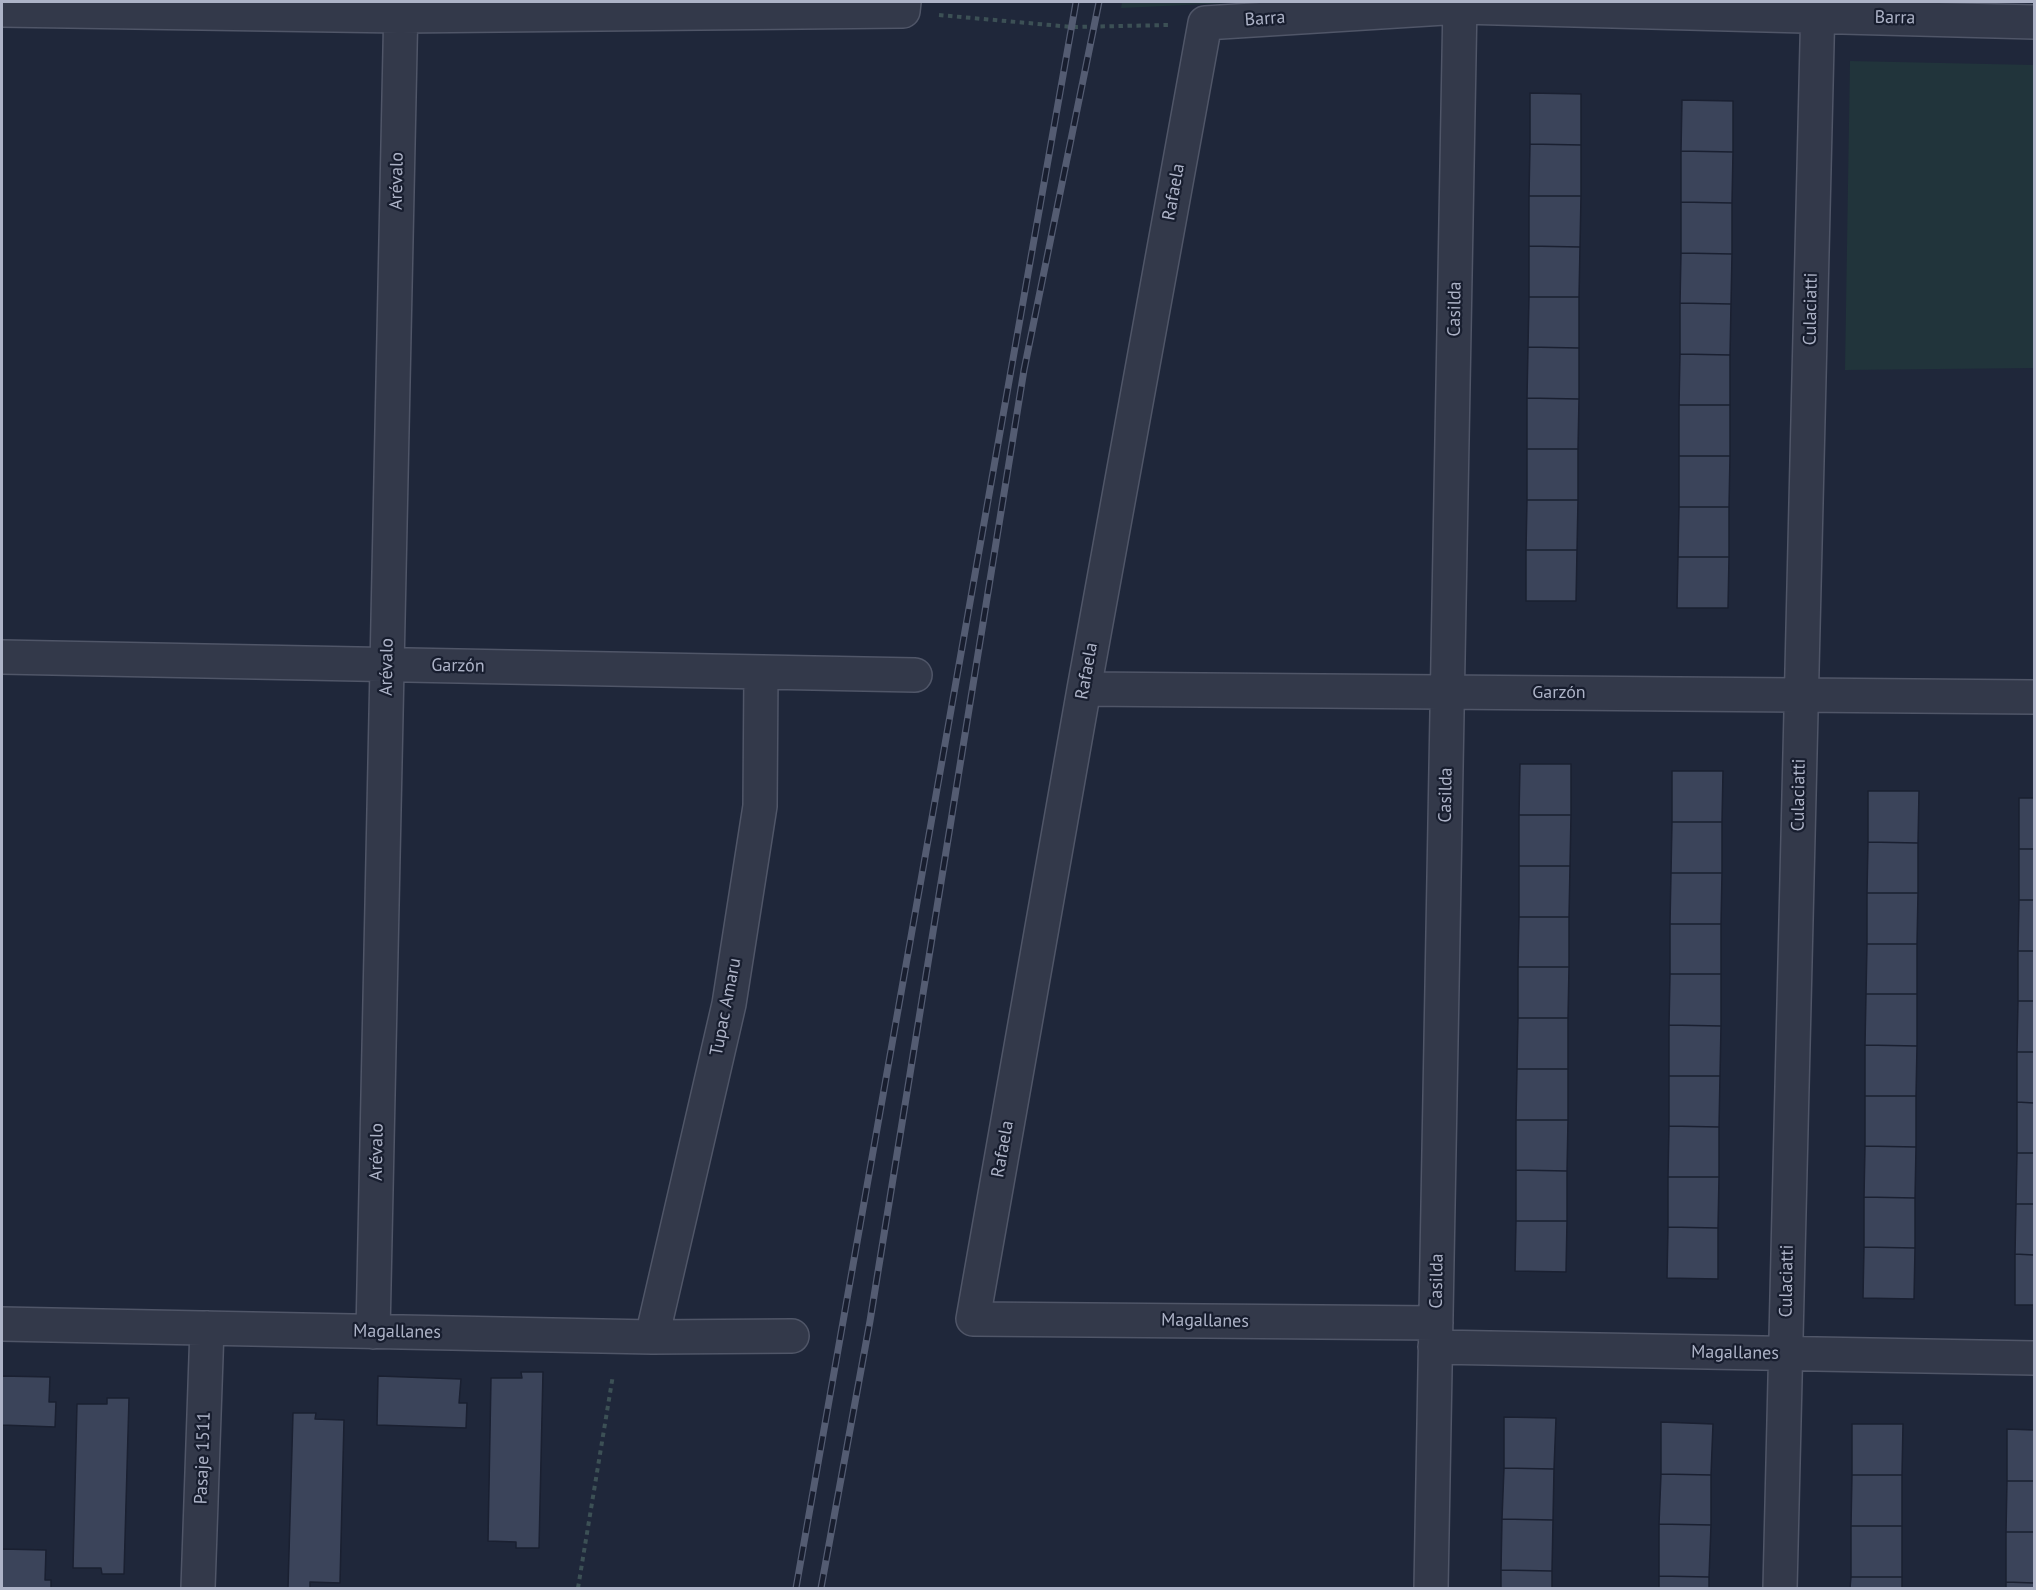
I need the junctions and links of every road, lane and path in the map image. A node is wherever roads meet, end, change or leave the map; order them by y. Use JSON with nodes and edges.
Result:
{"nodes":[{"id":1,"x":1460,"y":4,"type":"edge"},
{"id":2,"x":904,"y":6,"type":"edge"},
{"id":3,"x":401,"y":9,"type":"edge"},
{"id":4,"x":1817,"y":9,"type":"edge"},
{"id":5,"x":2,"y":10,"type":"edge"},
{"id":6,"x":2034,"y":22,"type":"edge"},
{"id":7,"x":1205,"y":23,"type":"junction"},
{"id":8,"x":2,"y":657,"type":"edge"},
{"id":9,"x":387,"y":664,"type":"junction"},
{"id":10,"x":760,"y":672,"type":"junction"},
{"id":11,"x":915,"y":675,"type":"dead end"},
{"id":12,"x":1084,"y":688,"type":"junction"},
{"id":13,"x":1448,"y":692,"type":"junction"},
{"id":14,"x":1802,"y":695,"type":"junction"},
{"id":15,"x":2034,"y":697,"type":"edge"},
{"id":16,"x":973,"y":1319,"type":"joint"},
{"id":17,"x":2,"y":1324,"type":"edge"},
{"id":18,"x":207,"y":1328,"type":"junction"},
{"id":19,"x":373,"y":1332,"type":"junction"},
{"id":20,"x":1436,"y":1335,"type":"junction"},
{"id":21,"x":620,"y":1336,"type":"junction"},
{"id":22,"x":792,"y":1336,"type":"dead end"},
{"id":23,"x":652,"y":1337,"type":"junction"},
{"id":24,"x":1786,"y":1354,"type":"junction"},
{"id":25,"x":2034,"y":1358,"type":"edge"},
{"id":26,"x":198,"y":1588,"type":"edge"},
{"id":27,"x":578,"y":1588,"type":"edge"},
{"id":28,"x":1431,"y":1588,"type":"edge"},
{"id":29,"x":1780,"y":1588,"type":"edge"}],
"edges":[{"from":1,"to":4,"type":"street","name":"Barra"},
{"from":1,"to":7,"type":"street","name":"Barra"},
{"from":1,"to":13,"type":"street","name":"Casilda"},
{"from":2,"to":3,"type":"street"},
{"from":2,"to":7,"type":"path"},
{"from":3,"to":5,"type":"street"},
{"from":3,"to":9,"type":"street","name":"Arévalo"},
{"from":4,"to":6,"type":"street","name":"Barra"},
{"from":4,"to":14,"type":"street","name":"Culaciatti"},
{"from":7,"to":12,"type":"street","name":"Rafaela"},
{"from":8,"to":9,"type":"street","name":"Garzón"},
{"from":9,"to":10,"type":"street","name":"Garzón"},
{"from":9,"to":19,"type":"street","name":"Arévalo"},
{"from":10,"to":11,"type":"street","name":"Garzón"},
{"from":10,"to":23,"type":"street","name":"Tupac Amaru"},
{"from":12,"to":13,"type":"street","name":"Garzón"},
{"from":12,"to":16,"type":"street","name":"Rafaela"},
{"from":13,"to":14,"type":"street","name":"Garzón"},
{"from":13,"to":20,"type":"street","name":"Casilda"},
{"from":14,"to":15,"type":"street","name":"Garzón"},
{"from":14,"to":24,"type":"street","name":"Culaciatti"},
{"from":16,"to":20,"type":"street","name":"Magallanes"},
{"from":17,"to":18,"type":"street","name":"Magallanes"},
{"from":18,"to":19,"type":"street","name":"Magallanes"},
{"from":18,"to":26,"type":"street","name":"Pasaje 1511"},
{"from":19,"to":21,"type":"street","name":"Magallanes"},
{"from":20,"to":24,"type":"street","name":"Magallanes"},
{"from":20,"to":28,"type":"street","name":"Casilda"},
{"from":21,"to":23,"type":"street","name":"Magallanes"},
{"from":21,"to":27,"type":"path"},
{"from":22,"to":23,"type":"street","name":"Magallanes"},
{"from":24,"to":25,"type":"street","name":"Magallanes"},
{"from":24,"to":29,"type":"street","name":"Culaciatti"}]}
